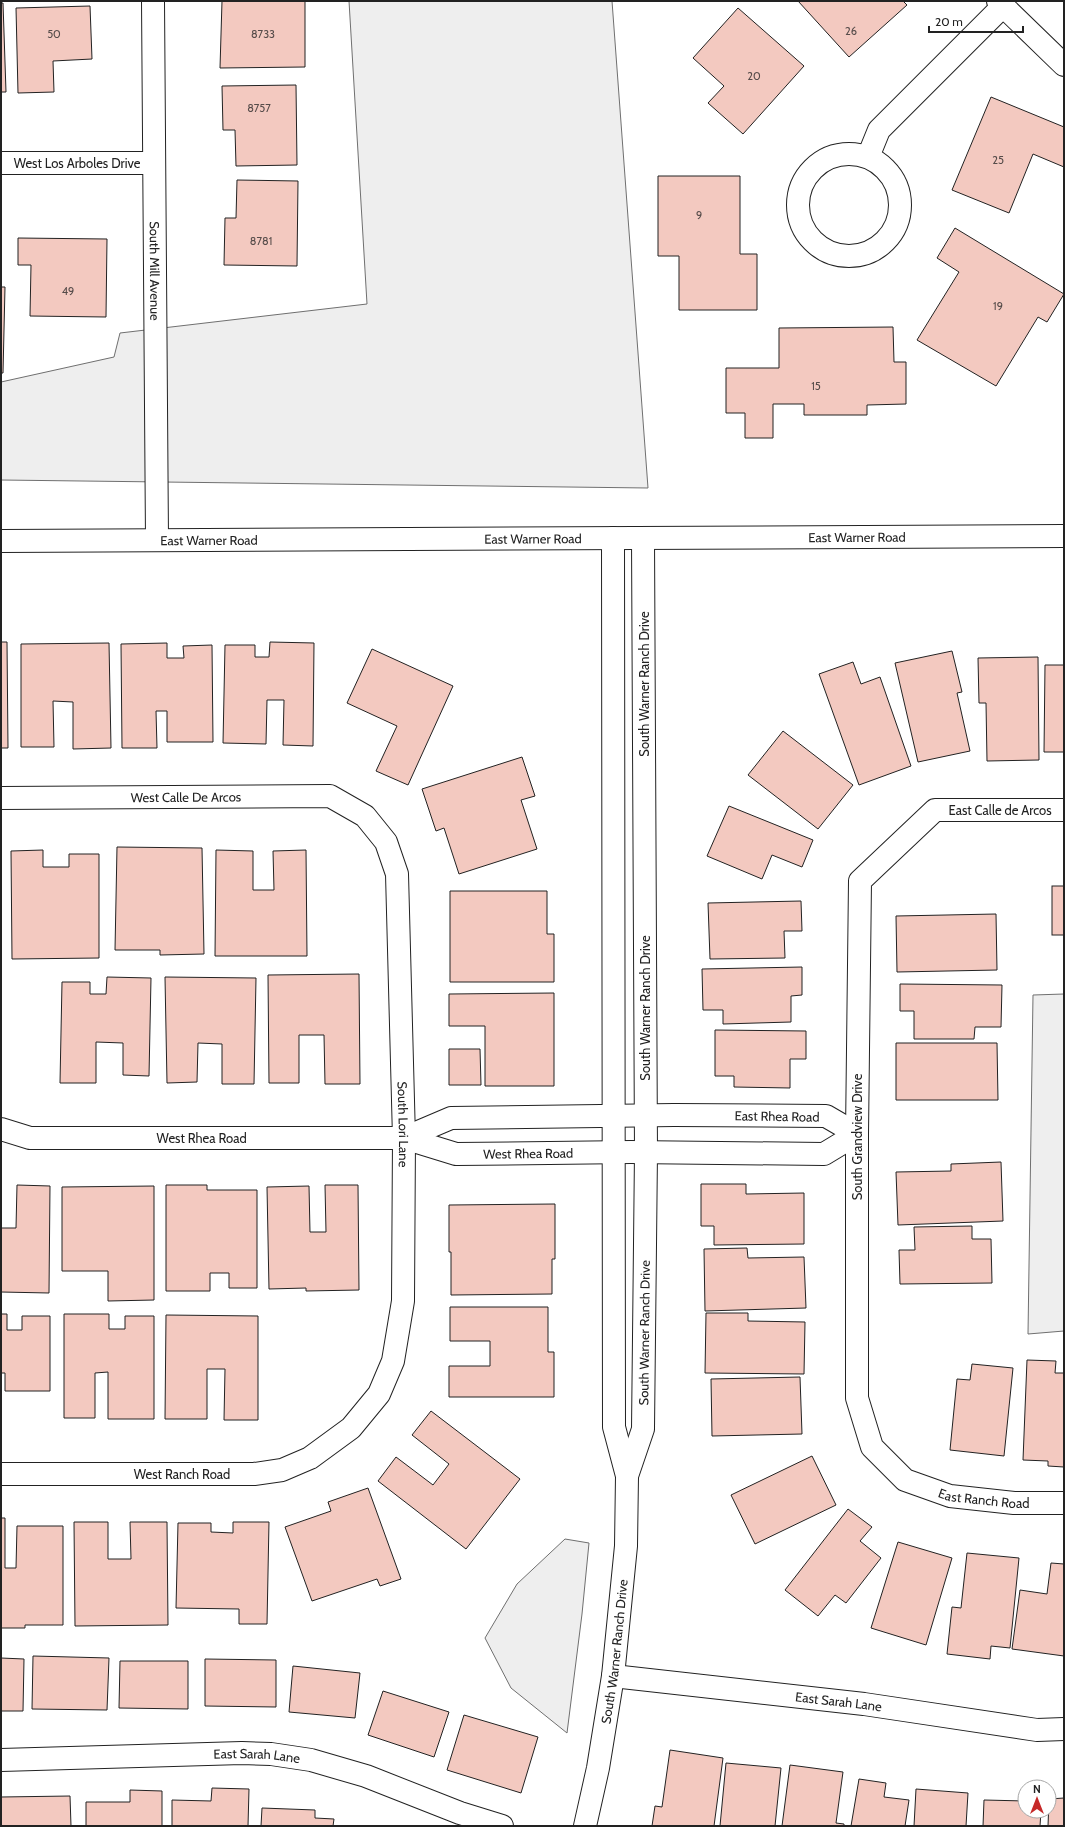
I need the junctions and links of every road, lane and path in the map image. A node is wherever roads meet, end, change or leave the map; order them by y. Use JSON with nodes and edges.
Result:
{"nodes":[{"id":1,"x":153,"y":1,"type":"edge"},
{"id":2,"x":1000,"y":4,"type":"edge"},
{"id":3,"x":1064,"y":65,"type":"edge"},
{"id":4,"x":868,"y":157,"type":"junction"},
{"id":5,"x":1,"y":163,"type":"edge"},
{"id":6,"x":153,"y":163,"type":"junction"},
{"id":7,"x":1064,"y":536,"type":"edge"},
{"id":8,"x":613,"y":538,"type":"junction"},
{"id":9,"x":643,"y":538,"type":"junction"},
{"id":10,"x":157,"y":540,"type":"junction"},
{"id":11,"x":1,"y":541,"type":"edge"},
{"id":12,"x":1,"y":798,"type":"edge"},
{"id":13,"x":935,"y":810,"type":"joint"},
{"id":14,"x":1064,"y":810,"type":"edge"},
{"id":15,"x":365,"y":816,"type":"joint"},
{"id":16,"x":629,"y":1116,"type":"junction"},
{"id":17,"x":1,"y":1129,"type":"edge"},
{"id":18,"x":857,"y":1134,"type":"junction"},
{"id":19,"x":404,"y":1138,"type":"junction"},
{"id":20,"x":630,"y":1153,"type":"junction"},
{"id":21,"x":351,"y":1428,"type":"joint"},
{"id":22,"x":1,"y":1474,"type":"edge"},
{"id":23,"x":627,"y":1476,"type":"junction"},
{"id":24,"x":905,"y":1480,"type":"joint"},
{"id":25,"x":1064,"y":1503,"type":"edge"},
{"id":26,"x":613,"y":1676,"type":"junction"},
{"id":27,"x":1064,"y":1729,"type":"edge"},
{"id":28,"x":1,"y":1760,"type":"edge"},
{"id":29,"x":502,"y":1826,"type":"edge"},
{"id":30,"x":585,"y":1826,"type":"edge"}],
"edges":[{"from":1,"to":6,"type":"street","name":"South Mill Avenue"},
{"from":2,"to":3,"type":"street"},
{"from":2,"to":4,"type":"street"},
{"from":4,"to":4,"type":"street"},
{"from":5,"to":6,"type":"street","name":"West Los Arboles Drive"},
{"from":6,"to":10,"type":"street","name":"South Mill Avenue"},
{"from":7,"to":9,"type":"street","name":"East Warner Road"},
{"from":8,"to":9,"type":"street","name":"East Warner Road"},
{"from":8,"to":10,"type":"street","name":"East Warner Road"},
{"from":8,"to":16,"type":"street","name":"South Warner Ranch Drive"},
{"from":9,"to":16,"type":"street","name":"South Warner Ranch Drive"},
{"from":10,"to":11,"type":"street","name":"East Warner Road"},
{"from":12,"to":15,"type":"street","name":"West Calle De Arcos"},
{"from":13,"to":14,"type":"street","name":"East Calle de Arcos"},
{"from":13,"to":18,"type":"street","name":"South Grandview Drive"},
{"from":15,"to":19,"type":"street","name":"South Lori Lane"},
{"from":16,"to":18,"type":"street","name":"East Rhea Road"},
{"from":16,"to":19,"type":"street","name":"West Rhea Road"},
{"from":16,"to":20,"type":"street","name":"South Warner Ranch Drive"},
{"from":16,"to":20,"type":"street","name":"South Warner Ranch Drive"},
{"from":17,"to":19,"type":"street","name":"West Rhea Road"},
{"from":18,"to":20,"type":"street"},
{"from":18,"to":24,"type":"street","name":"South Grandview Drive"},
{"from":19,"to":20,"type":"street","name":"West Rhea Road"},
{"from":19,"to":21,"type":"street","name":"South Lori Lane"},
{"from":20,"to":23,"type":"street","name":"South Warner Ranch Drive"},
{"from":20,"to":23,"type":"street","name":"South Warner Ranch Drive"},
{"from":21,"to":22,"type":"street","name":"West Ranch Road"},
{"from":23,"to":26,"type":"street","name":"South Warner Ranch Drive"},
{"from":24,"to":25,"type":"street","name":"East Ranch Road"},
{"from":26,"to":27,"type":"street","name":"East Sarah Lane"},
{"from":26,"to":30,"type":"street","name":"South Warner Ranch Drive"},
{"from":28,"to":29,"type":"street","name":"East Sarah Lane"}]}
